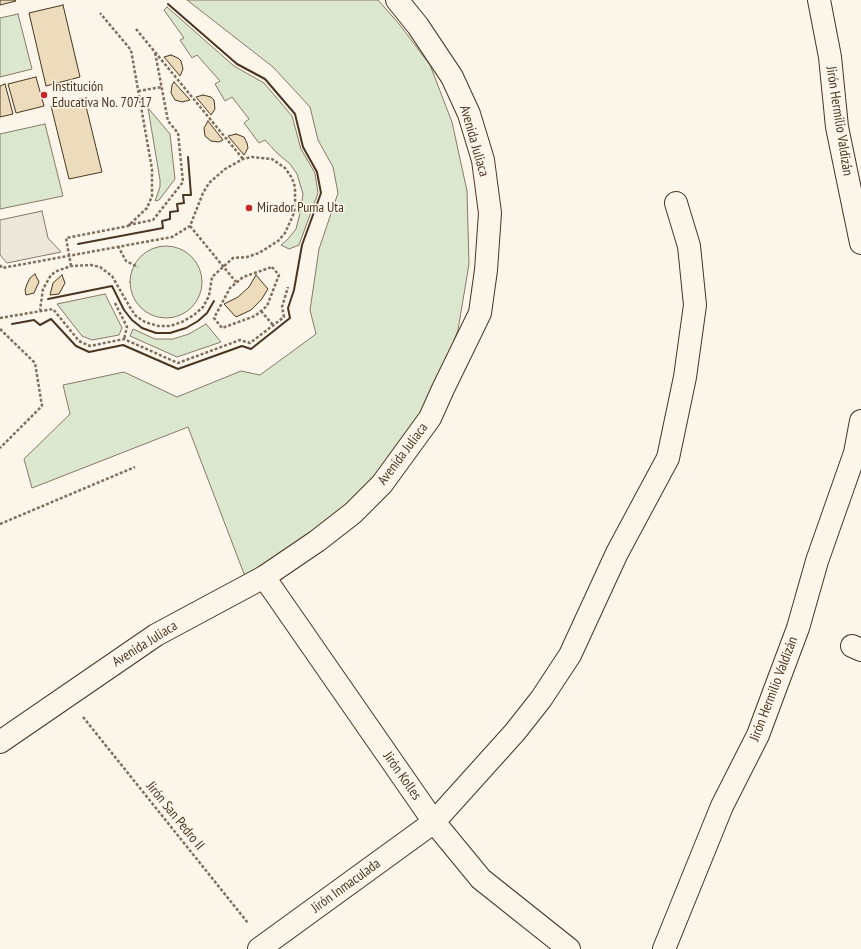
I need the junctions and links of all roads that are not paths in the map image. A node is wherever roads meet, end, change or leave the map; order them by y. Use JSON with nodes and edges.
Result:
{"nodes":[{"id":1,"x":396,"y":0,"type":"edge"},
{"id":2,"x":819,"y":0,"type":"edge"},
{"id":3,"x":676,"y":202,"type":"dead end"},
{"id":4,"x":861,"y":243,"type":"edge"},
{"id":5,"x":861,"y":421,"type":"edge"},
{"id":6,"x":264,"y":577,"type":"junction"},
{"id":7,"x":0,"y":742,"type":"edge"},
{"id":8,"x":434,"y":822,"type":"junction"},
{"id":9,"x":262,"y":947,"type":"edge"},
{"id":10,"x":569,"y":949,"type":"edge"},
{"id":11,"x":664,"y":949,"type":"edge"}],
"edges":[{"from":1,"to":6,"type":"main road","name":"Avenida Juliaca"},
{"from":2,"to":4,"type":"main road","name":"Jirón Hermilio Valdizán"},
{"from":3,"to":8,"type":"main road","name":"Jirón Inmaculada"},
{"from":5,"to":11,"type":"main road","name":"Jirón Hermilio Valdizán"},
{"from":6,"to":7,"type":"main road","name":"Avenida Juliaca"},
{"from":6,"to":8,"type":"main road","name":"Jirón Kolles"},
{"from":8,"to":9,"type":"main road","name":"Jirón Inmaculada"},
{"from":8,"to":10,"type":"main road","name":"Jirón Kolles"}]}
